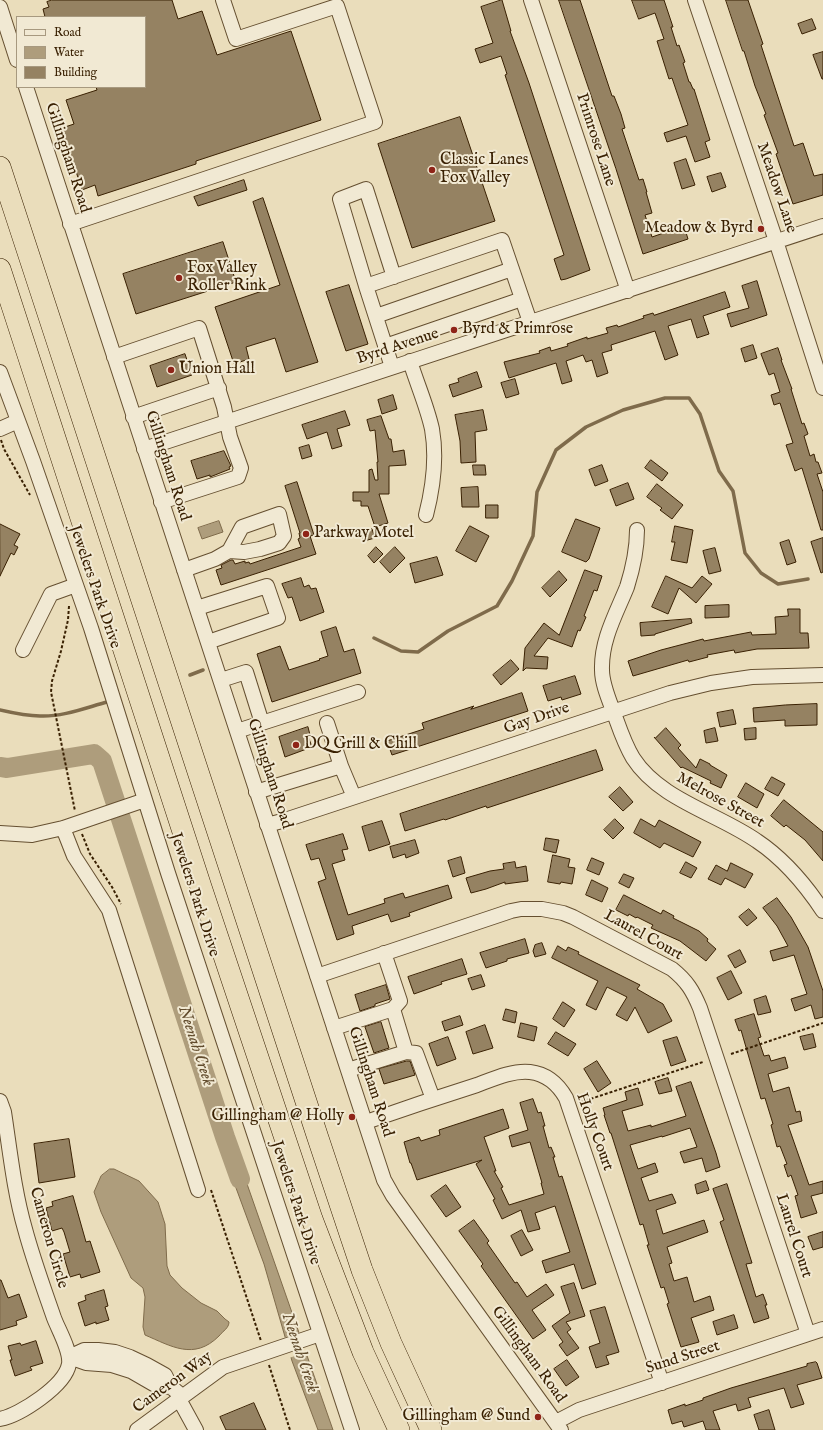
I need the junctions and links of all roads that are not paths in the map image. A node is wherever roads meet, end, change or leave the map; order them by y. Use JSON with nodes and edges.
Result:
{"nodes":[{"id":1,"x":223,"y":0,"type":"edge"},
{"id":2,"x":531,"y":0,"type":"edge"},
{"id":3,"x":695,"y":0,"type":"edge"},
{"id":4,"x":0,"y":7,"type":"edge"},
{"id":5,"x":16,"y":57,"type":"edge"},
{"id":6,"x":26,"y":88,"type":"edge"},
{"id":7,"x":0,"y":167,"type":"edge"},
{"id":8,"x":70,"y":224,"type":"junction"},
{"id":9,"x":823,"y":226,"type":"edge"},
{"id":10,"x":776,"y":241,"type":"junction"},
{"id":11,"x":0,"y":268,"type":"edge"},
{"id":12,"x":512,"y":270,"type":"junction"},
{"id":13,"x":394,"y":277,"type":"junction"},
{"id":14,"x":366,"y":286,"type":"junction"},
{"id":15,"x":628,"y":291,"type":"junction"},
{"id":16,"x":522,"y":298,"type":"junction"},
{"id":17,"x":376,"y":316,"type":"junction"},
{"id":18,"x":530,"y":322,"type":"junction"},
{"id":19,"x":385,"y":346,"type":"junction"},
{"id":20,"x":114,"y":357,"type":"junction"},
{"id":21,"x":410,"y":361,"type":"junction"},
{"id":22,"x":392,"y":367,"type":"junction"},
{"id":23,"x":0,"y":372,"type":"edge"},
{"id":24,"x":219,"y":388,"type":"junction"},
{"id":25,"x":823,"y":388,"type":"edge"},
{"id":26,"x":133,"y":417,"type":"junction"},
{"id":27,"x":18,"y":421,"type":"junction"},
{"id":28,"x":227,"y":422,"type":"junction"},
{"id":29,"x":0,"y":428,"type":"edge"},
{"id":30,"x":144,"y":449,"type":"junction"},
{"id":31,"x":161,"y":502,"type":"junction"},
{"id":32,"x":426,"y":516,"type":"dead end"},
{"id":33,"x":637,"y":530,"type":"dead end"},
{"id":34,"x":229,"y":551,"type":"dead end"},
{"id":35,"x":184,"y":570,"type":"junction"},
{"id":36,"x":70,"y":587,"type":"junction"},
{"id":37,"x":197,"y":608,"type":"junction"},
{"id":38,"x":208,"y":642,"type":"junction"},
{"id":39,"x":23,"y":650,"type":"dead end"},
{"id":40,"x":823,"y":675,"type":"edge"},
{"id":41,"x":221,"y":680,"type":"junction"},
{"id":42,"x":358,"y":692,"type":"dead end"},
{"id":43,"x":613,"y":711,"type":"junction"},
{"id":44,"x":262,"y":723,"type":"junction"},
{"id":45,"x":327,"y":723,"type":"dead end"},
{"id":46,"x":237,"y":732,"type":"junction"},
{"id":47,"x":341,"y":766,"type":"junction"},
{"id":48,"x":256,"y":792,"type":"junction"},
{"id":49,"x":354,"y":797,"type":"junction"},
{"id":50,"x":139,"y":802,"type":"junction"},
{"id":51,"x":267,"y":825,"type":"junction"},
{"id":52,"x":63,"y":828,"type":"junction"},
{"id":53,"x":0,"y":833,"type":"edge"},
{"id":54,"x":823,"y":911,"type":"edge"},
{"id":55,"x":384,"y":953,"type":"junction"},
{"id":56,"x":317,"y":976,"type":"junction"},
{"id":57,"x":393,"y":1009,"type":"junction"},
{"id":58,"x":334,"y":1028,"type":"junction"},
{"id":59,"x":406,"y":1052,"type":"junction"},
{"id":60,"x":348,"y":1070,"type":"junction"},
{"id":61,"x":433,"y":1099,"type":"junction"},
{"id":62,"x":0,"y":1101,"type":"edge"},
{"id":63,"x":366,"y":1122,"type":"junction"},
{"id":64,"x":198,"y":1190,"type":"dead end"},
{"id":65,"x":823,"y":1329,"type":"edge"},
{"id":66,"x":808,"y":1334,"type":"junction"},
{"id":67,"x":314,"y":1336,"type":"junction"},
{"id":68,"x":69,"y":1357,"type":"junction"},
{"id":69,"x":662,"y":1383,"type":"junction"},
{"id":70,"x":180,"y":1398,"type":"junction"},
{"id":71,"x":0,"y":1419,"type":"edge"},
{"id":72,"x":559,"y":1426,"type":"edge"},
{"id":73,"x":137,"y":1430,"type":"edge"},
{"id":74,"x":196,"y":1430,"type":"edge"},
{"id":75,"x":352,"y":1430,"type":"edge"},
{"id":76,"x":399,"y":1430,"type":"edge"},
{"id":77,"x":431,"y":1430,"type":"edge"}],
"edges":[{"from":1,"to":8,"type":"street"},
{"from":2,"to":15,"type":"street","name":"Primrose Lane"},
{"from":3,"to":10,"type":"street","name":"Meadow Lane"},
{"from":4,"to":5,"type":"street"},
{"from":6,"to":8,"type":"street","name":"Gillingham Road"},
{"from":7,"to":77,"type":"highway"},
{"from":8,"to":20,"type":"street","name":"Gillingham Road"},
{"from":9,"to":10,"type":"street","name":"Byrd Avenue"},
{"from":10,"to":15,"type":"street","name":"Byrd Avenue"},
{"from":10,"to":25,"type":"street","name":"Meadow Lane"},
{"from":11,"to":76,"type":"highway"},
{"from":12,"to":13,"type":"street"},
{"from":12,"to":16,"type":"street"},
{"from":12,"to":17,"type":"street"},
{"from":13,"to":14,"type":"street"},
{"from":13,"to":14,"type":"street"},
{"from":14,"to":17,"type":"street"},
{"from":15,"to":18,"type":"street","name":"Byrd Avenue"},
{"from":16,"to":18,"type":"street"},
{"from":16,"to":19,"type":"street"},
{"from":17,"to":19,"type":"street"},
{"from":18,"to":21,"type":"street","name":"Byrd Avenue"},
{"from":19,"to":22,"type":"street"},
{"from":20,"to":24,"type":"street"},
{"from":20,"to":26,"type":"street","name":"Gillingham Road"},
{"from":21,"to":22,"type":"street","name":"Byrd Avenue"},
{"from":21,"to":32,"type":"street"},
{"from":22,"to":28,"type":"street","name":"Byrd Avenue"},
{"from":23,"to":27,"type":"street","name":"Jewelers Park Drive"},
{"from":24,"to":26,"type":"street"},
{"from":24,"to":28,"type":"street"},
{"from":26,"to":30,"type":"street","name":"Gillingham Road"},
{"from":27,"to":29,"type":"street"},
{"from":27,"to":36,"type":"street","name":"Jewelers Park Drive"},
{"from":28,"to":30,"type":"street","name":"Byrd Avenue"},
{"from":28,"to":31,"type":"street"},
{"from":30,"to":31,"type":"street","name":"Gillingham Road"},
{"from":31,"to":35,"type":"street","name":"Gillingham Road"},
{"from":33,"to":43,"type":"street","name":"Melrose Street"},
{"from":34,"to":35,"type":"street"},
{"from":35,"to":37,"type":"street","name":"Gillingham Road"},
{"from":36,"to":39,"type":"street"},
{"from":36,"to":50,"type":"street","name":"Jewelers Park Drive"},
{"from":37,"to":38,"type":"street","name":"Gillingham Road"},
{"from":37,"to":38,"type":"street"},
{"from":38,"to":41,"type":"street","name":"Gillingham Road"},
{"from":40,"to":43,"type":"street","name":"Gay Drive"},
{"from":41,"to":44,"type":"street"},
{"from":41,"to":46,"type":"street","name":"Gillingham Road"},
{"from":42,"to":44,"type":"street"},
{"from":43,"to":49,"type":"street","name":"Gay Drive"},
{"from":43,"to":54,"type":"street","name":"Melrose Street"},
{"from":44,"to":46,"type":"street"},
{"from":45,"to":47,"type":"street"},
{"from":46,"to":48,"type":"street","name":"Gillingham Road"},
{"from":47,"to":48,"type":"street"},
{"from":47,"to":49,"type":"street"},
{"from":48,"to":51,"type":"street","name":"Gillingham Road"},
{"from":49,"to":51,"type":"street","name":"Gay Drive"},
{"from":50,"to":52,"type":"street"},
{"from":50,"to":67,"type":"street","name":"Jewelers Park Drive"},
{"from":51,"to":56,"type":"street","name":"Gillingham Road"},
{"from":52,"to":53,"type":"street"},
{"from":52,"to":64,"type":"street"},
{"from":55,"to":56,"type":"street","name":"Laurel Court"},
{"from":55,"to":57,"type":"street"},
{"from":55,"to":66,"type":"street","name":"Laurel Court"},
{"from":56,"to":58,"type":"street","name":"Gillingham Road"},
{"from":57,"to":58,"type":"street"},
{"from":57,"to":59,"type":"street"},
{"from":58,"to":60,"type":"street","name":"Gillingham Road"},
{"from":59,"to":60,"type":"street"},
{"from":59,"to":61,"type":"street"},
{"from":60,"to":63,"type":"street","name":"Gillingham Road"},
{"from":61,"to":63,"type":"street","name":"Holly Court"},
{"from":61,"to":69,"type":"street","name":"Holly Court"},
{"from":62,"to":68,"type":"street","name":"Cameron Circle"},
{"from":63,"to":72,"type":"street","name":"Gillingham Road"},
{"from":65,"to":66,"type":"street","name":"Sund Street"},
{"from":66,"to":69,"type":"street","name":"Sund Street"},
{"from":67,"to":70,"type":"street","name":"Cameron Way"},
{"from":67,"to":75,"type":"street","name":"Jewelers Park Drive"},
{"from":68,"to":70,"type":"street"},
{"from":68,"to":71,"type":"street"},
{"from":69,"to":72,"type":"street","name":"Sund Street"},
{"from":70,"to":73,"type":"street","name":"Cameron Way"},
{"from":70,"to":74,"type":"street"}]}
